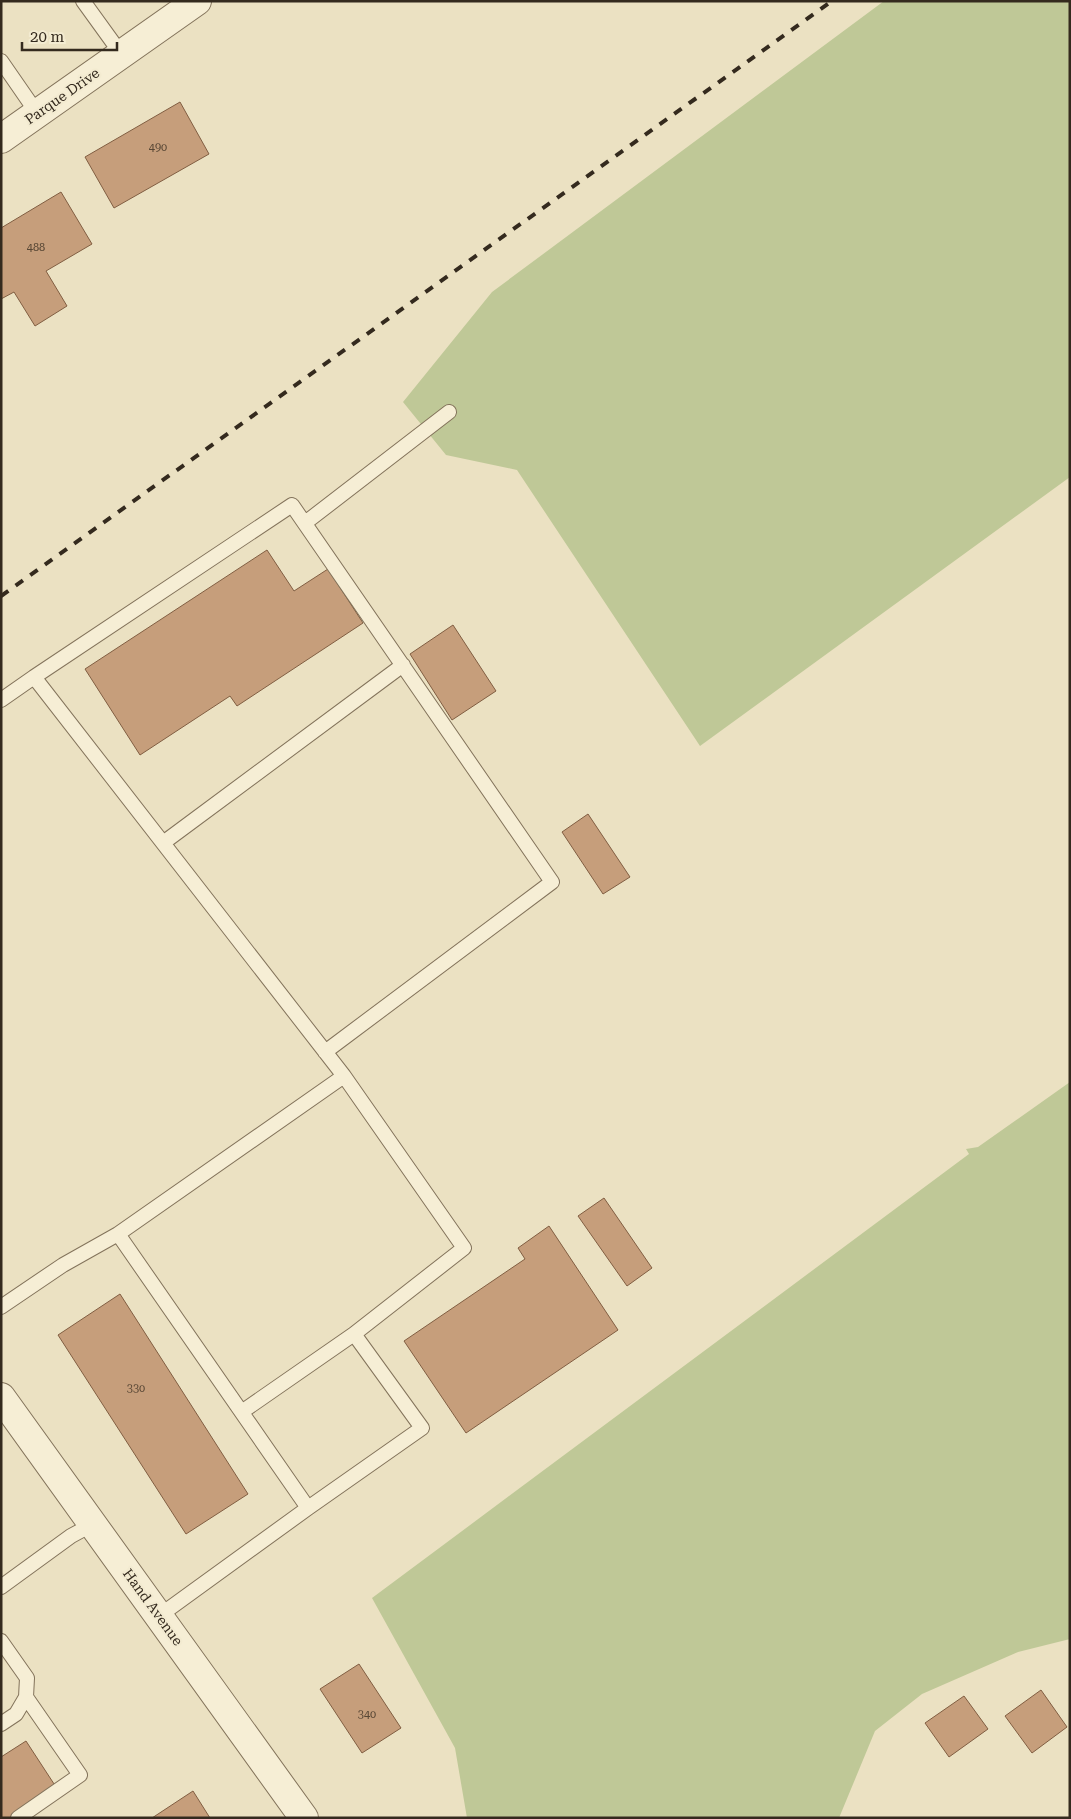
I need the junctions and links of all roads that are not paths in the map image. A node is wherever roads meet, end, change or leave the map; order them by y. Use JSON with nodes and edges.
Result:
{"nodes":[{"id":1,"x":83,"y":1,"type":"edge"},
{"id":2,"x":197,"y":1,"type":"edge"},
{"id":3,"x":122,"y":55,"type":"junction"},
{"id":4,"x":1,"y":61,"type":"edge"},
{"id":5,"x":37,"y":113,"type":"junction"},
{"id":6,"x":1,"y":139,"type":"edge"},
{"id":7,"x":449,"y":412,"type":"dead end"},
{"id":8,"x":305,"y":523,"type":"junction"},
{"id":9,"x":402,"y":665,"type":"junction"},
{"id":10,"x":34,"y":677,"type":"junction"},
{"id":11,"x":1,"y":700,"type":"edge"},
{"id":12,"x":163,"y":843,"type":"junction"},
{"id":13,"x":325,"y":1052,"type":"junction"},
{"id":14,"x":344,"y":1076,"type":"junction"},
{"id":15,"x":118,"y":1234,"type":"junction"},
{"id":16,"x":1,"y":1307,"type":"edge"},
{"id":17,"x":354,"y":1334,"type":"junction"},
{"id":18,"x":1,"y":1397,"type":"edge"},
{"id":19,"x":243,"y":1412,"type":"junction"},
{"id":20,"x":308,"y":1508,"type":"junction"},
{"id":21,"x":93,"y":1524,"type":"junction"},
{"id":22,"x":1,"y":1586,"type":"edge"},
{"id":23,"x":159,"y":1616,"type":"junction"},
{"id":24,"x":1,"y":1641,"type":"edge"},
{"id":25,"x":26,"y":1697,"type":"junction"},
{"id":26,"x":1,"y":1724,"type":"edge"},
{"id":27,"x":18,"y":1818,"type":"edge"},
{"id":28,"x":304,"y":1818,"type":"edge"}],
"edges":[{"from":1,"to":3,"type":"lane"},
{"from":2,"to":3,"type":"street","name":"Parque Drive"},
{"from":3,"to":5,"type":"street","name":"Parque Drive"},
{"from":4,"to":5,"type":"lane"},
{"from":5,"to":6,"type":"street","name":"Parque Drive"},
{"from":7,"to":8,"type":"lane"},
{"from":8,"to":9,"type":"lane"},
{"from":8,"to":10,"type":"lane"},
{"from":9,"to":12,"type":"lane"},
{"from":9,"to":13,"type":"lane"},
{"from":10,"to":11,"type":"lane"},
{"from":10,"to":12,"type":"lane"},
{"from":12,"to":13,"type":"lane"},
{"from":13,"to":14,"type":"lane"},
{"from":14,"to":15,"type":"lane"},
{"from":14,"to":17,"type":"lane"},
{"from":15,"to":16,"type":"lane"},
{"from":15,"to":19,"type":"lane"},
{"from":17,"to":19,"type":"lane"},
{"from":17,"to":20,"type":"lane"},
{"from":18,"to":21,"type":"street","name":"Hand Avenue"},
{"from":19,"to":20,"type":"lane"},
{"from":20,"to":23,"type":"lane"},
{"from":21,"to":22,"type":"lane"},
{"from":21,"to":23,"type":"street","name":"Hand Avenue"},
{"from":23,"to":28,"type":"street","name":"Hand Avenue"},
{"from":24,"to":25,"type":"lane"},
{"from":25,"to":26,"type":"lane"},
{"from":25,"to":27,"type":"lane"}]}
